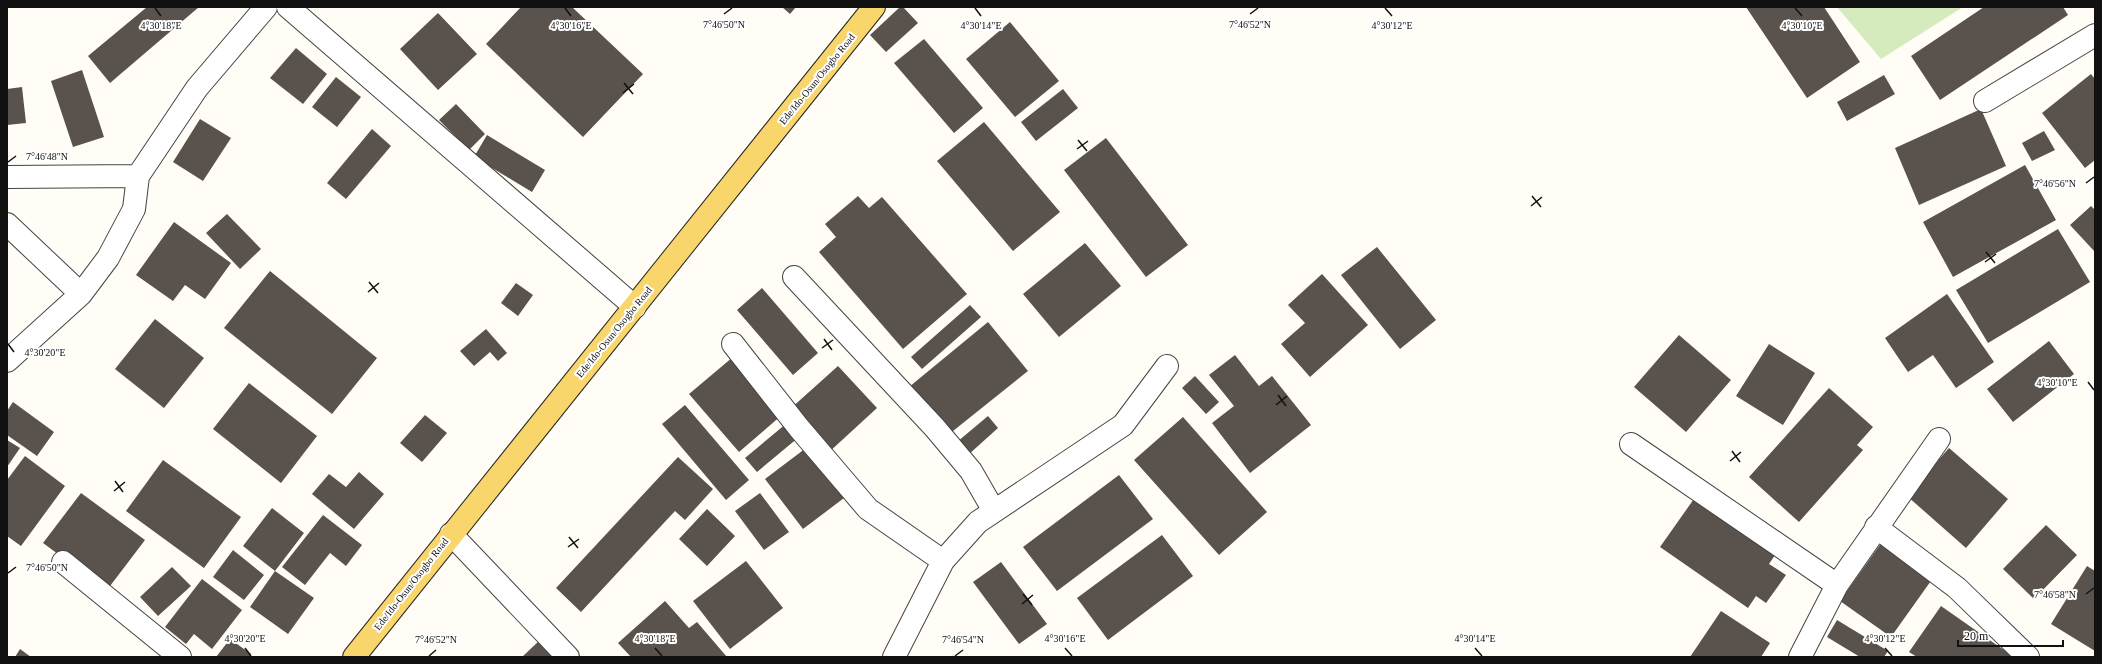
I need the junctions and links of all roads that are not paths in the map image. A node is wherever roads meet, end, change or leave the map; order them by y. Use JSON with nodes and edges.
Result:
{"nodes":[{"id":1,"x":266,"y":7,"type":"edge"},
{"id":2,"x":288,"y":7,"type":"edge"},
{"id":3,"x":874,"y":7,"type":"edge"},
{"id":4,"x":2095,"y":34,"type":"edge"},
{"id":5,"x":1985,"y":101,"type":"dead end"},
{"id":6,"x":138,"y":176,"type":"junction"},
{"id":7,"x":7,"y":177,"type":"edge"},
{"id":8,"x":7,"y":224,"type":"edge"},
{"id":9,"x":794,"y":276,"type":"dead end"},
{"id":10,"x":81,"y":294,"type":"junction"},
{"id":11,"x":635,"y":307,"type":"junction"},
{"id":12,"x":733,"y":344,"type":"dead end"},
{"id":13,"x":7,"y":361,"type":"edge"},
{"id":14,"x":1167,"y":366,"type":"dead end"},
{"id":15,"x":1939,"y":439,"type":"dead end"},
{"id":16,"x":1631,"y":444,"type":"dead end"},
{"id":17,"x":994,"y":511,"type":"junction"},
{"id":18,"x":1876,"y":527,"type":"junction"},
{"id":19,"x":451,"y":534,"type":"junction"},
{"id":20,"x":63,"y":562,"type":"dead end"},
{"id":21,"x":943,"y":562,"type":"junction"},
{"id":22,"x":1837,"y":585,"type":"junction"},
{"id":23,"x":180,"y":657,"type":"edge"},
{"id":24,"x":354,"y":657,"type":"edge"},
{"id":25,"x":568,"y":657,"type":"edge"},
{"id":26,"x":894,"y":657,"type":"edge"},
{"id":27,"x":1800,"y":657,"type":"edge"},
{"id":28,"x":2028,"y":657,"type":"edge"}],
"edges":[{"from":1,"to":6,"type":"street"},
{"from":2,"to":11,"type":"street"},
{"from":3,"to":11,"type":"main road","name":"Ede/Ido-Osun/Osogbo Road"},
{"from":4,"to":5,"type":"street"},
{"from":6,"to":7,"type":"street"},
{"from":6,"to":10,"type":"street"},
{"from":8,"to":10,"type":"street"},
{"from":9,"to":17,"type":"street"},
{"from":10,"to":13,"type":"street"},
{"from":11,"to":19,"type":"main road","name":"Ede/Ido-Osun/Osogbo Road"},
{"from":12,"to":21,"type":"street"},
{"from":14,"to":17,"type":"street"},
{"from":15,"to":18,"type":"street"},
{"from":16,"to":22,"type":"street"},
{"from":17,"to":21,"type":"street"},
{"from":18,"to":22,"type":"street"},
{"from":18,"to":28,"type":"street"},
{"from":19,"to":24,"type":"main road","name":"Ede/Ido-Osun/Osogbo Road"},
{"from":19,"to":25,"type":"street"},
{"from":20,"to":23,"type":"street"},
{"from":21,"to":26,"type":"street"},
{"from":22,"to":27,"type":"street"}]}
